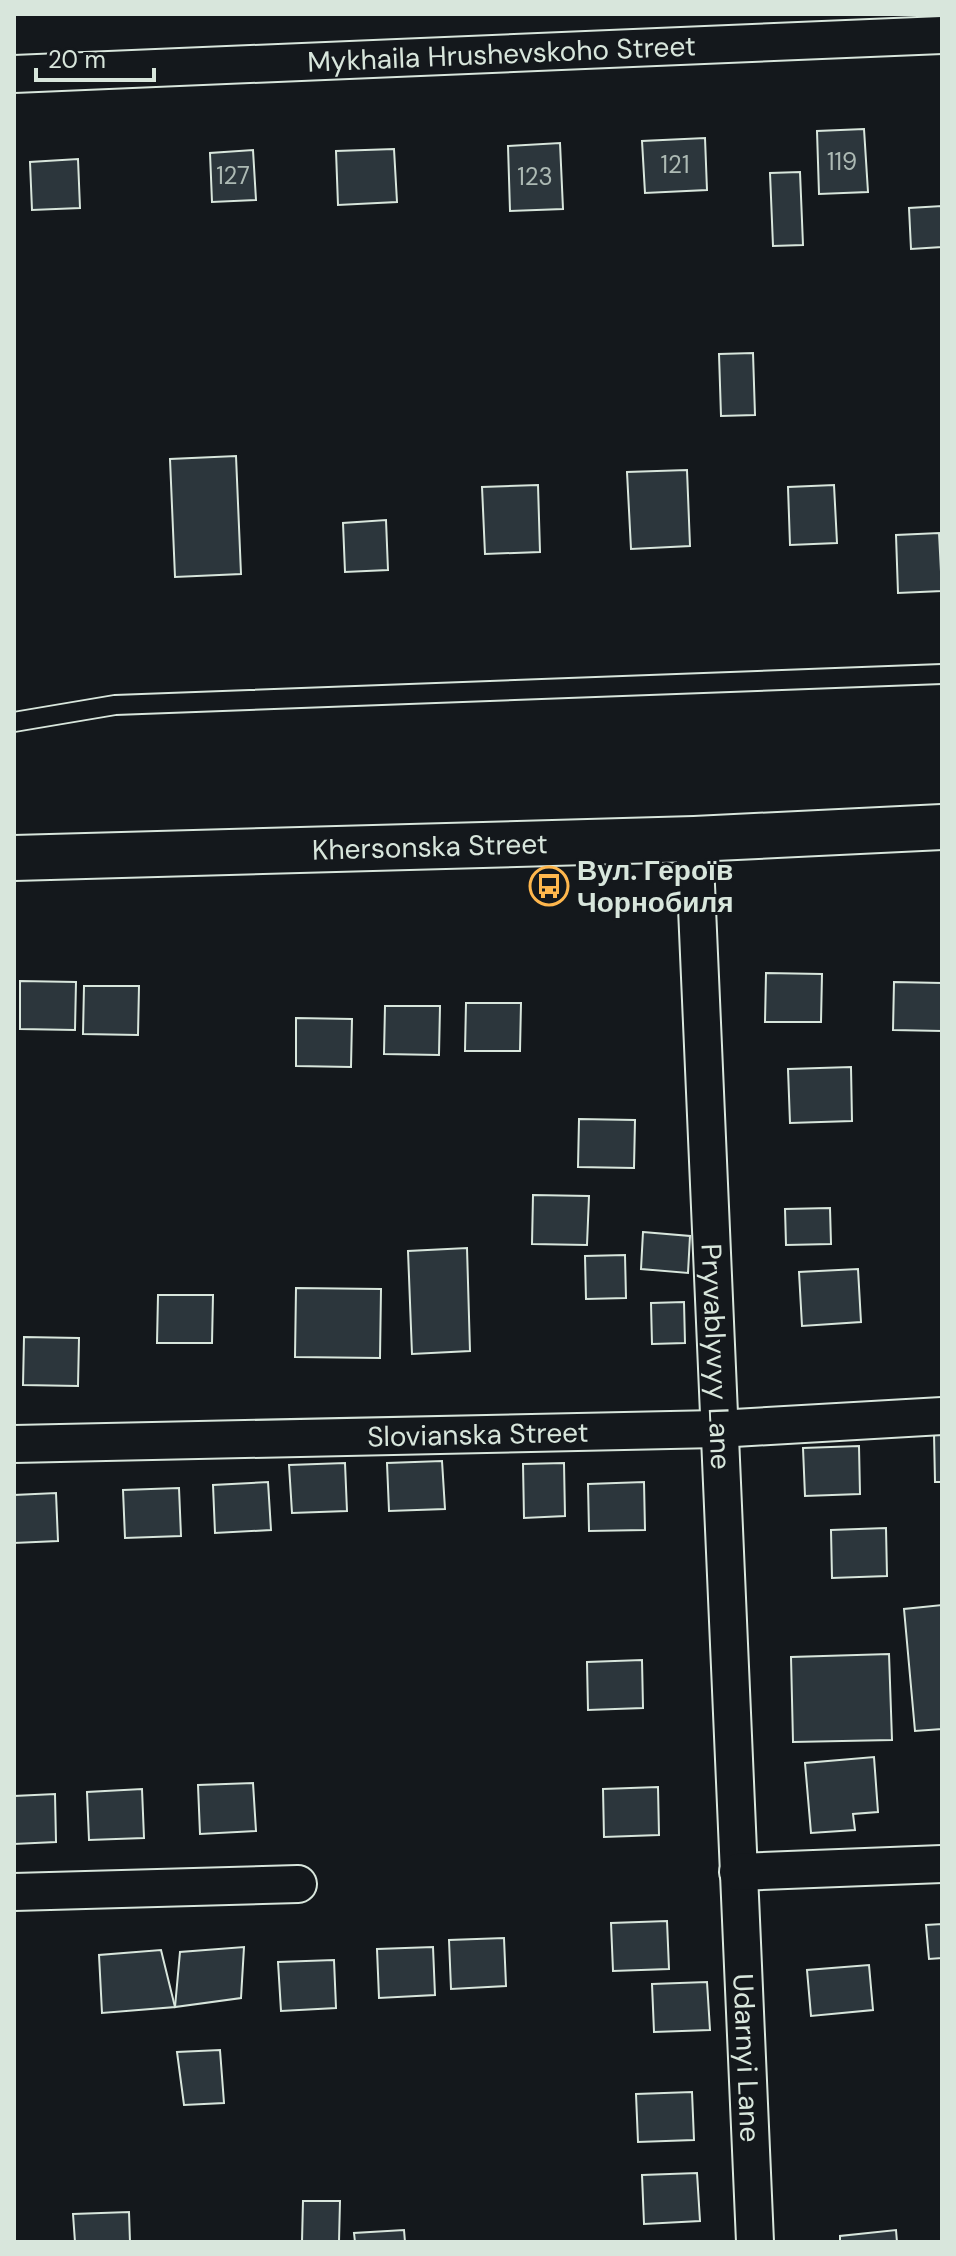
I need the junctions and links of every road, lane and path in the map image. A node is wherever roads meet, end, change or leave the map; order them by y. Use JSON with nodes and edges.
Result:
{"nodes":[{"id":1,"x":942,"y":35,"type":"edge"},
{"id":2,"x":14,"y":74,"type":"edge"},
{"id":3,"x":942,"y":674,"type":"edge"},
{"id":4,"x":14,"y":722,"type":"edge"},
{"id":5,"x":942,"y":827,"type":"edge"},
{"id":6,"x":694,"y":839,"type":"junction"},
{"id":7,"x":14,"y":858,"type":"edge"},
{"id":8,"x":942,"y":1416,"type":"edge"},
{"id":9,"x":717,"y":1429,"type":"junction"},
{"id":10,"x":14,"y":1444,"type":"edge"},
{"id":11,"x":942,"y":1864,"type":"edge"},
{"id":12,"x":738,"y":1872,"type":"junction"},
{"id":13,"x":298,"y":1884,"type":"dead end"},
{"id":14,"x":14,"y":1892,"type":"edge"},
{"id":15,"x":755,"y":2242,"type":"edge"}],
"edges":[{"from":1,"to":2,"type":"street","name":"Mykhaila Hrushevskoho Street"},
{"from":3,"to":4,"type":"lane"},
{"from":5,"to":6,"type":"main road","name":"Khersonska Street"},
{"from":6,"to":7,"type":"main road","name":"Khersonska Street"},
{"from":6,"to":9,"type":"street","name":"Pryvablyvyy Lane"},
{"from":8,"to":9,"type":"street","name":"Slovianska Street"},
{"from":9,"to":10,"type":"street","name":"Slovianska Street"},
{"from":9,"to":12,"type":"street","name":"Pryvablyvyy Lane"},
{"from":11,"to":12,"type":"street"},
{"from":12,"to":15,"type":"street","name":"Udarnyi Lane"},
{"from":13,"to":14,"type":"street"}]}
